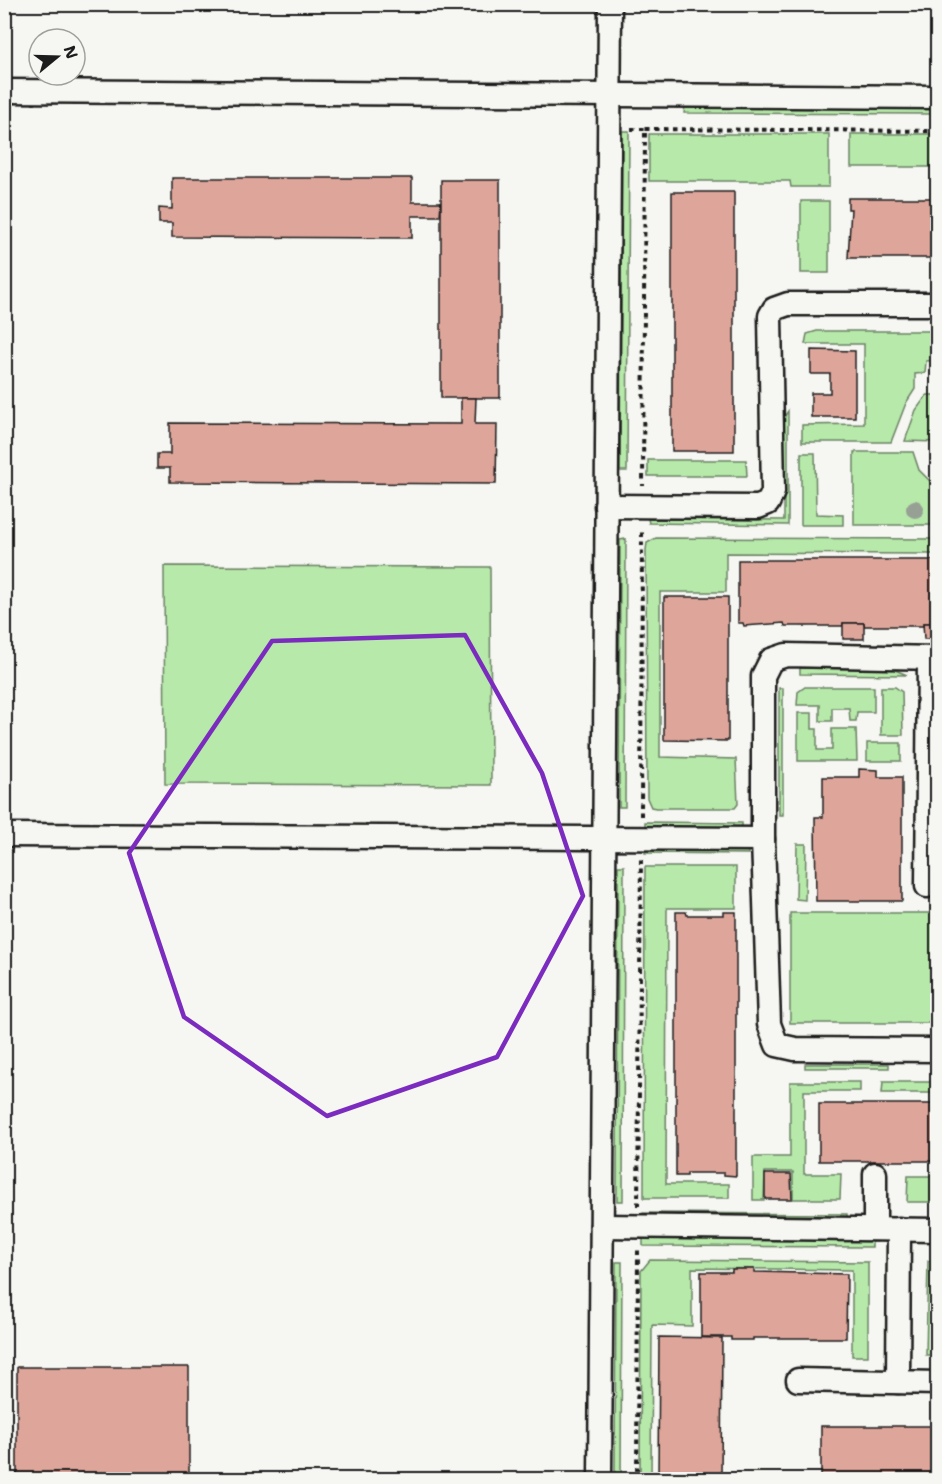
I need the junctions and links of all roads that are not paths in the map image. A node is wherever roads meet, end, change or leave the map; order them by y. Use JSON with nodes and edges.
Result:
{"nodes":[{"id":1,"x":610,"y":4,"type":"edge"},
{"id":2,"x":4,"y":91,"type":"edge"},
{"id":3,"x":608,"y":94,"type":"junction"},
{"id":4,"x":938,"y":97,"type":"edge"},
{"id":5,"x":938,"y":304,"type":"edge"},
{"id":6,"x":606,"y":506,"type":"junction"},
{"id":7,"x":933,"y":658,"type":"edge"},
{"id":8,"x":4,"y":834,"type":"edge"},
{"id":9,"x":605,"y":838,"type":"junction"},
{"id":10,"x":763,"y":839,"type":"junction"},
{"id":11,"x":927,"y":886,"type":"dead end"},
{"id":12,"x":938,"y":1050,"type":"edge"},
{"id":13,"x":875,"y":1174,"type":"dead end"},
{"id":14,"x":602,"y":1226,"type":"junction"},
{"id":15,"x":875,"y":1229,"type":"junction"},
{"id":16,"x":899,"y":1229,"type":"junction"},
{"id":17,"x":938,"y":1230,"type":"edge"},
{"id":18,"x":798,"y":1380,"type":"dead end"},
{"id":19,"x":898,"y":1382,"type":"junction"},
{"id":20,"x":938,"y":1383,"type":"edge"},
{"id":21,"x":600,"y":1479,"type":"edge"}],
"edges":[{"from":1,"to":3,"type":"street"},
{"from":2,"to":3,"type":"street"},
{"from":3,"to":4,"type":"street"},
{"from":3,"to":6,"type":"street"},
{"from":5,"to":6,"type":"street"},
{"from":6,"to":9,"type":"street"},
{"from":7,"to":10,"type":"street"},
{"from":7,"to":11,"type":"street"},
{"from":8,"to":9,"type":"street"},
{"from":9,"to":10,"type":"street"},
{"from":9,"to":14,"type":"street"},
{"from":10,"to":12,"type":"street"},
{"from":13,"to":15,"type":"street"},
{"from":14,"to":15,"type":"street"},
{"from":14,"to":21,"type":"street"},
{"from":15,"to":16,"type":"street"},
{"from":16,"to":17,"type":"street"},
{"from":16,"to":19,"type":"street"},
{"from":18,"to":19,"type":"street"},
{"from":19,"to":20,"type":"street"}]}
